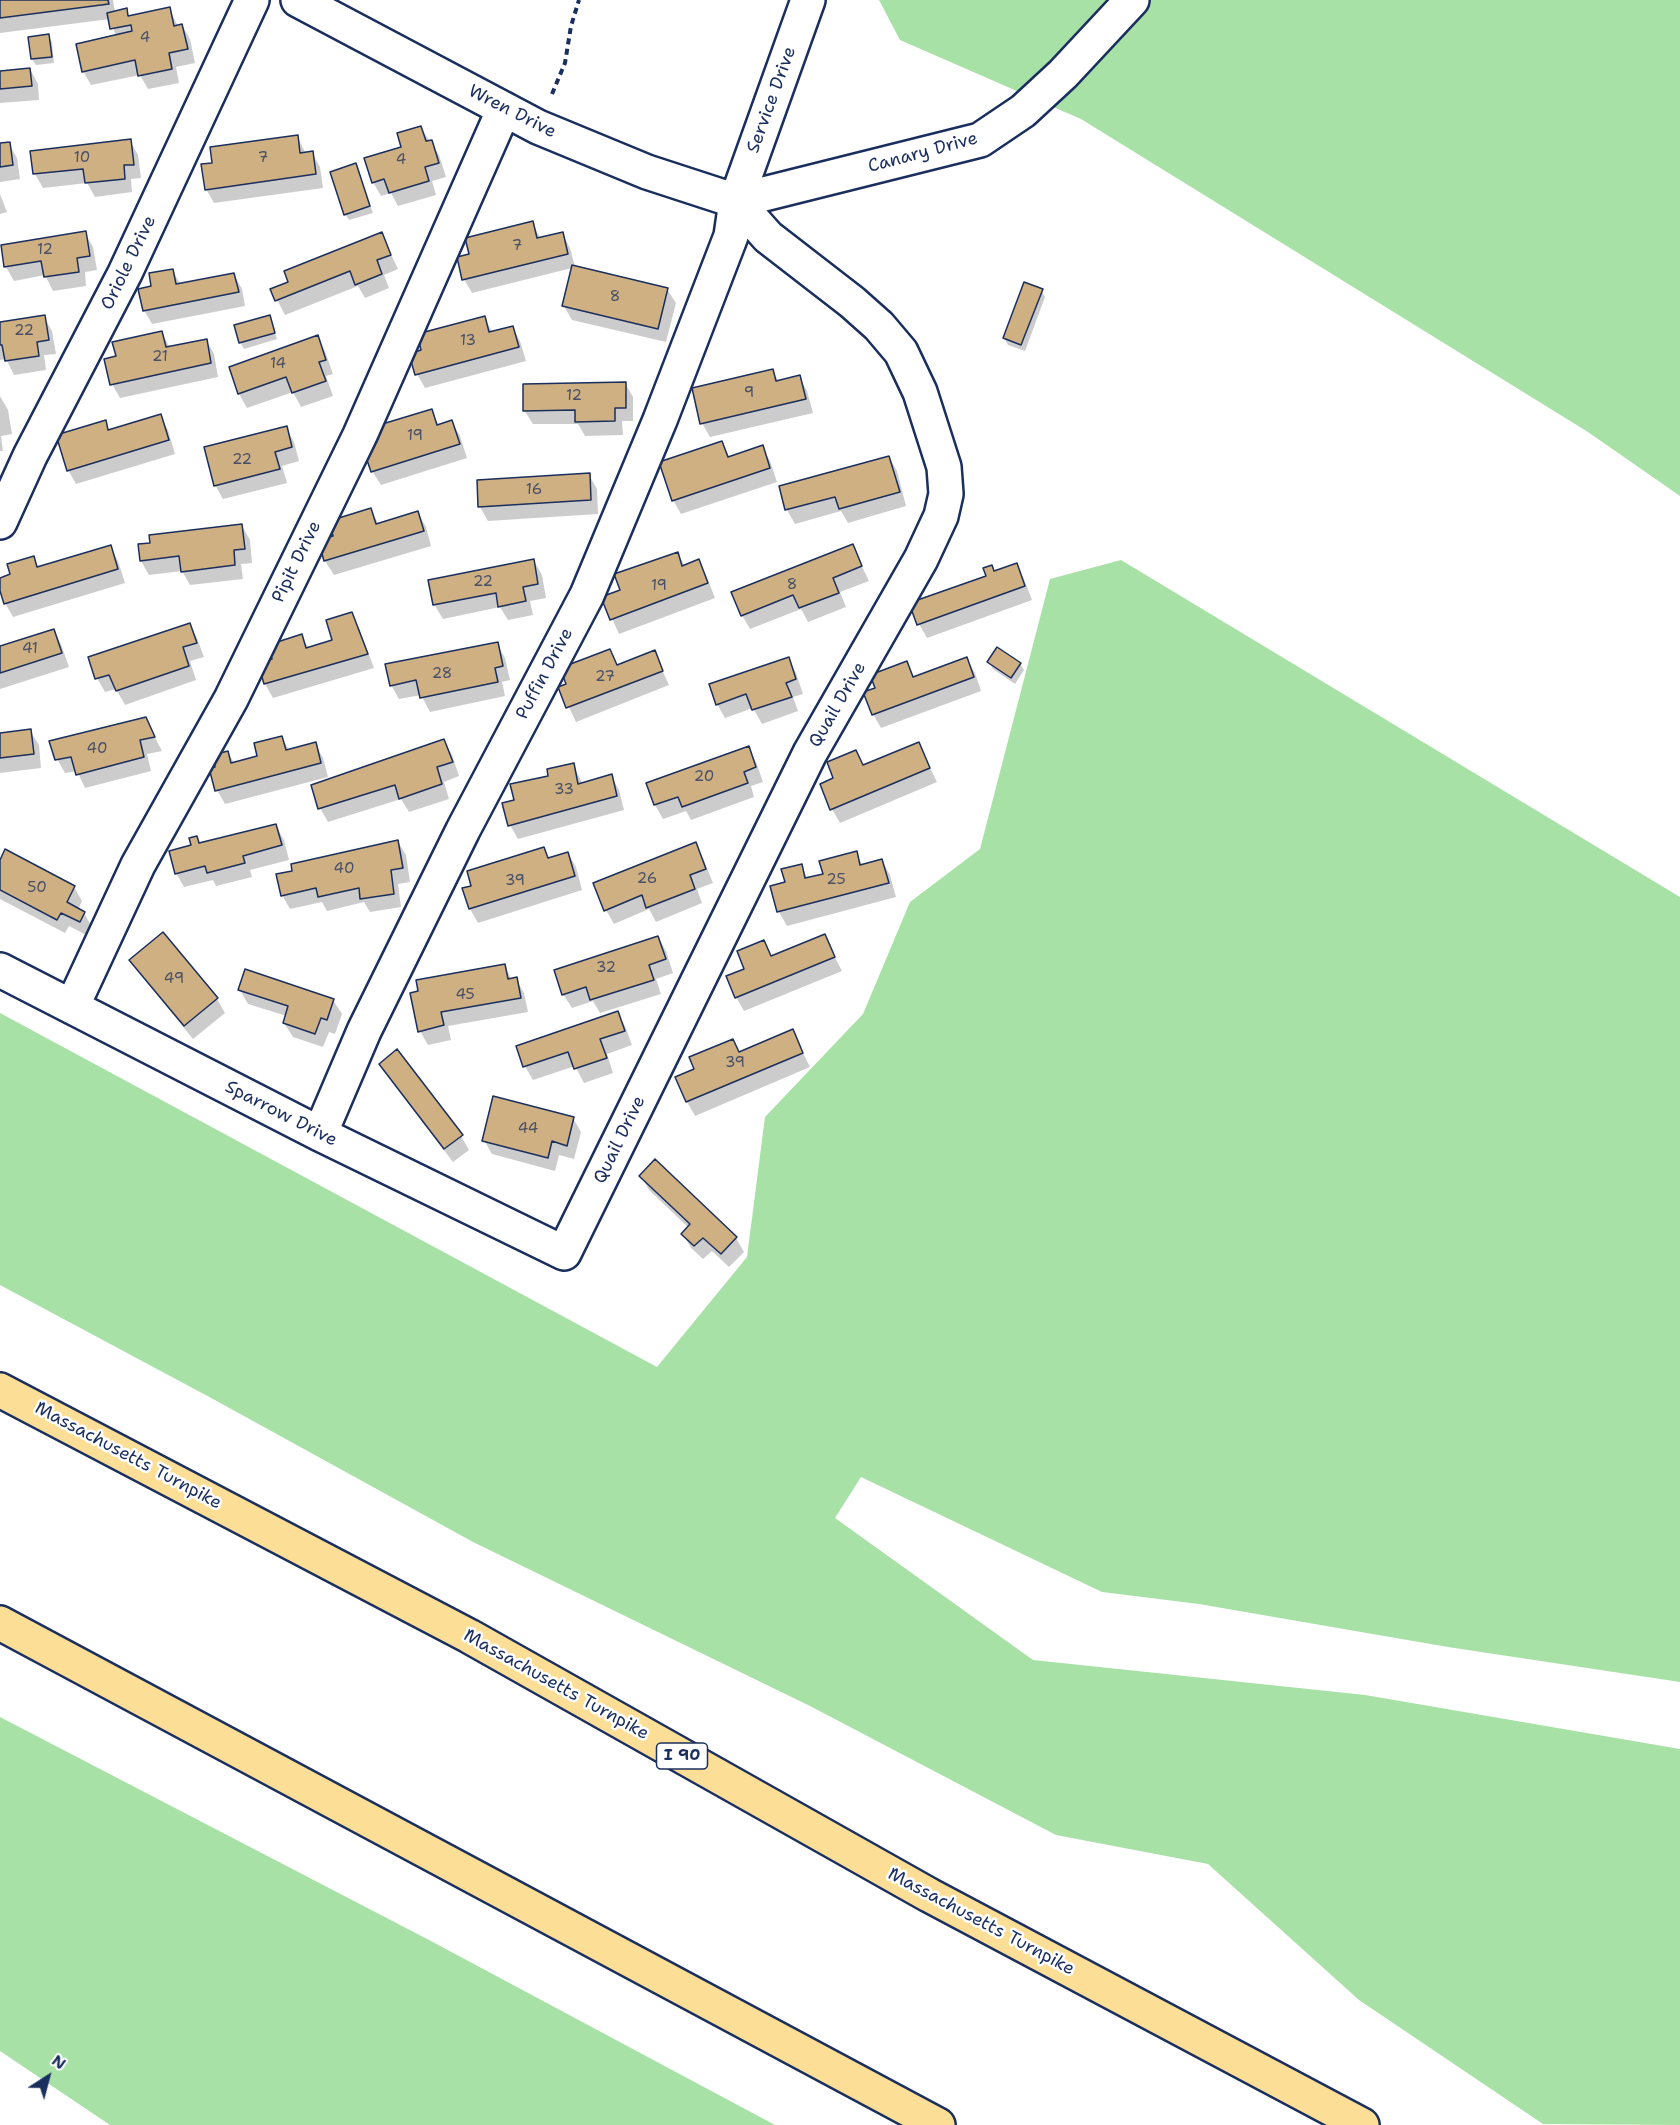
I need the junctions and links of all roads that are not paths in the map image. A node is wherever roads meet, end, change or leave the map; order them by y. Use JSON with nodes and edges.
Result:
{"nodes":[{"id":1,"x":252,"y":0,"type":"edge"},
{"id":2,"x":298,"y":0,"type":"edge"},
{"id":3,"x":808,"y":0,"type":"edge"},
{"id":4,"x":1132,"y":0,"type":"edge"},
{"id":5,"x":504,"y":109,"type":"junction"},
{"id":6,"x":736,"y":201,"type":"junction"},
{"id":7,"x":0,"y":522,"type":"edge"},
{"id":8,"x":0,"y":970,"type":"edge"},
{"id":9,"x":72,"y":1007,"type":"junction"},
{"id":10,"x":320,"y":1134,"type":"junction"},
{"id":11,"x":564,"y":1254,"type":"joint"},
{"id":12,"x":0,"y":1390,"type":"edge"},
{"id":13,"x":0,"y":1623,"type":"edge"},
{"id":14,"x":938,"y":2125,"type":"edge"},
{"id":15,"x":1362,"y":2125,"type":"edge"}],
"edges":[{"from":1,"to":7,"type":"street","name":"Oriole Drive"},
{"from":2,"to":5,"type":"street","name":"Wren Drive"},
{"from":3,"to":6,"type":"street","name":"Service Drive"},
{"from":4,"to":6,"type":"street","name":"Canary Drive"},
{"from":5,"to":6,"type":"street","name":"Wren Drive"},
{"from":5,"to":9,"type":"street","name":"Pipit Drive"},
{"from":6,"to":10,"type":"street","name":"Puffin Drive"},
{"from":6,"to":11,"type":"street","name":"Quail Drive"},
{"from":8,"to":9,"type":"street","name":"Sparrow Drive"},
{"from":9,"to":10,"type":"street","name":"Sparrow Drive"},
{"from":10,"to":11,"type":"street","name":"Sparrow Drive"},
{"from":12,"to":15,"type":"highway","name":"Massachusetts Turnpike","number":"I 90"},
{"from":13,"to":14,"type":"highway"}]}
